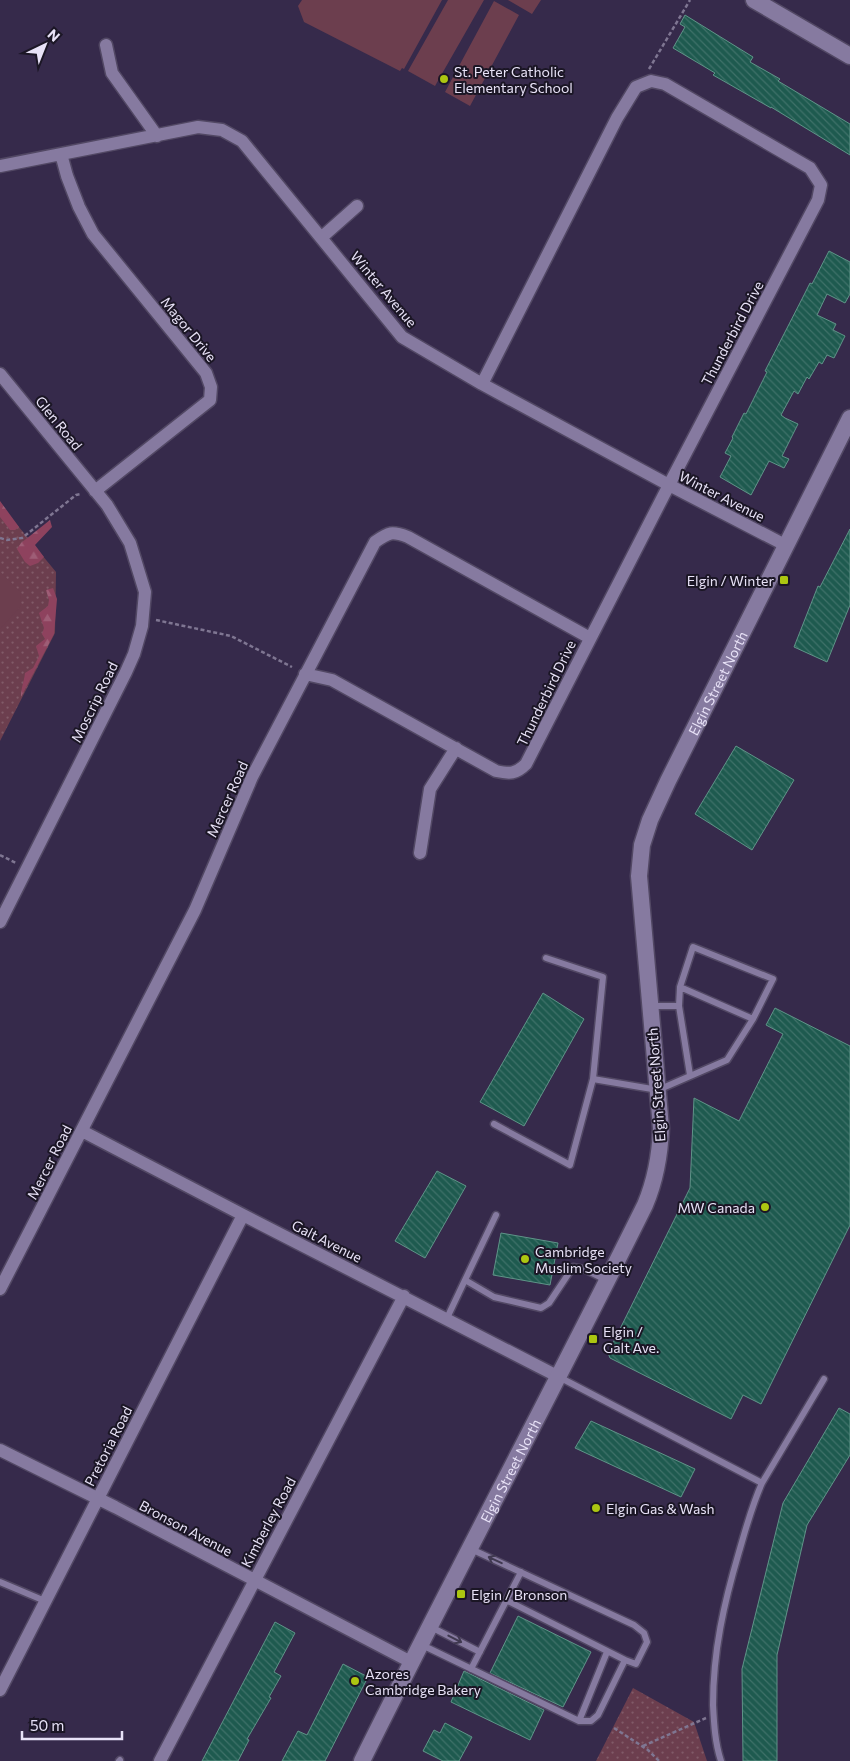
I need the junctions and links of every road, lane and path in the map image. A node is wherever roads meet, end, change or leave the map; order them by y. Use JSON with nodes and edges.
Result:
{"nodes":[{"id":1,"x":690,"y":0,"type":"edge"},
{"id":2,"x":754,"y":0,"type":"edge"},
{"id":3,"x":106,"y":45,"type":"dead end"},
{"id":4,"x":850,"y":56,"type":"edge"},
{"id":5,"x":636,"y":87,"type":"junction"},
{"id":6,"x":157,"y":136,"type":"junction"},
{"id":7,"x":62,"y":154,"type":"junction"},
{"id":8,"x":0,"y":166,"type":"edge"},
{"id":9,"x":357,"y":206,"type":"dead end"},
{"id":10,"x":322,"y":236,"type":"junction"},
{"id":11,"x":0,"y":374,"type":"edge"},
{"id":12,"x":482,"y":384,"type":"junction"},
{"id":13,"x":850,"y":418,"type":"edge"},
{"id":14,"x":669,"y":485,"type":"junction"},
{"id":15,"x":95,"y":491,"type":"junction"},
{"id":16,"x":0,"y":538,"type":"edge"},
{"id":17,"x":785,"y":546,"type":"junction"},
{"id":18,"x":144,"y":617,"type":"junction"},
{"id":19,"x":590,"y":638,"type":"junction"},
{"id":20,"x":292,"y":667,"type":"dead end"},
{"id":21,"x":306,"y":674,"type":"junction"},
{"id":22,"x":456,"y":748,"type":"junction"},
{"id":23,"x":420,"y":852,"type":"dead end"},
{"id":24,"x":0,"y":854,"type":"edge"},
{"id":25,"x":28,"y":869,"type":"junction"},
{"id":26,"x":0,"y":922,"type":"edge"},
{"id":27,"x":546,"y":958,"type":"dead end"},
{"id":28,"x":680,"y":987,"type":"junction"},
{"id":29,"x":650,"y":1006,"type":"junction"},
{"id":30,"x":678,"y":1006,"type":"junction"},
{"id":31,"x":753,"y":1020,"type":"junction"},
{"id":32,"x":690,"y":1075,"type":"junction"},
{"id":33,"x":592,"y":1079,"type":"junction"},
{"id":34,"x":658,"y":1090,"type":"junction"},
{"id":35,"x":494,"y":1124,"type":"dead end"},
{"id":36,"x":82,"y":1131,"type":"junction"},
{"id":37,"x":243,"y":1215,"type":"junction"},
{"id":38,"x":496,"y":1215,"type":"dead end"},
{"id":39,"x":465,"y":1280,"type":"junction"},
{"id":40,"x":608,"y":1280,"type":"junction"},
{"id":41,"x":0,"y":1289,"type":"edge"},
{"id":42,"x":404,"y":1296,"type":"junction"},
{"id":43,"x":447,"y":1318,"type":"junction"},
{"id":44,"x":559,"y":1377,"type":"junction"},
{"id":45,"x":824,"y":1379,"type":"dead end"},
{"id":46,"x":0,"y":1450,"type":"edge"},
{"id":47,"x":762,"y":1483,"type":"junction"},
{"id":48,"x":98,"y":1499,"type":"junction"},
{"id":49,"x":470,"y":1548,"type":"junction"},
{"id":50,"x":521,"y":1572,"type":"junction"},
{"id":51,"x":255,"y":1580,"type":"junction"},
{"id":52,"x":0,"y":1582,"type":"edge"},
{"id":53,"x":506,"y":1600,"type":"junction"},
{"id":54,"x":45,"y":1601,"type":"junction"},
{"id":55,"x":430,"y":1626,"type":"junction"},
{"id":56,"x":420,"y":1644,"type":"junction"},
{"id":57,"x":480,"y":1652,"type":"junction"},
{"id":58,"x":607,"y":1652,"type":"junction"},
{"id":59,"x":626,"y":1660,"type":"junction"},
{"id":60,"x":411,"y":1662,"type":"junction"},
{"id":61,"x":471,"y":1669,"type":"junction"},
{"id":62,"x":0,"y":1690,"type":"edge"},
{"id":63,"x":714,"y":1715,"type":"junction"},
{"id":64,"x":579,"y":1721,"type":"junction"},
{"id":65,"x":614,"y":1728,"type":"dead end"},
{"id":66,"x":643,"y":1746,"type":"junction"},
{"id":67,"x":160,"y":1761,"type":"edge"},
{"id":68,"x":362,"y":1761,"type":"edge"},
{"id":69,"x":659,"y":1761,"type":"edge"},
{"id":70,"x":721,"y":1761,"type":"edge"}],
"edges":[{"from":1,"to":5,"type":"path"},
{"from":2,"to":4,"type":"street"},
{"from":3,"to":6,"type":"street"},
{"from":5,"to":12,"type":"street"},
{"from":5,"to":14,"type":"street","name":"Thunderbird Drive"},
{"from":6,"to":7,"type":"street","name":"Winter Avenue"},
{"from":6,"to":10,"type":"street","name":"Winter Avenue"},
{"from":7,"to":8,"type":"street","name":"Winter Avenue"},
{"from":7,"to":15,"type":"street","name":"Magor Drive"},
{"from":9,"to":10,"type":"street"},
{"from":10,"to":12,"type":"street","name":"Winter Avenue"},
{"from":11,"to":15,"type":"street","name":"Glen Road"},
{"from":12,"to":14,"type":"street","name":"Winter Avenue"},
{"from":13,"to":17,"type":"street","name":"Elgin Street North"},
{"from":14,"to":17,"type":"street","name":"Winter Avenue"},
{"from":14,"to":19,"type":"street","name":"Thunderbird Drive"},
{"from":15,"to":16,"type":"path"},
{"from":15,"to":18,"type":"street","name":"Moscrip Road"},
{"from":17,"to":29,"type":"street","name":"Elgin Street North"},
{"from":18,"to":20,"type":"path"},
{"from":18,"to":25,"type":"street","name":"Moscrip Road"},
{"from":19,"to":21,"type":"street","name":"Mercer Road"},
{"from":19,"to":22,"type":"street","name":"Thunderbird Drive"},
{"from":21,"to":22,"type":"street","name":"Thunderbird Drive"},
{"from":21,"to":36,"type":"street","name":"Mercer Road"},
{"from":22,"to":23,"type":"street"},
{"from":24,"to":25,"type":"path"},
{"from":25,"to":26,"type":"street","name":"Moscrip Road"},
{"from":27,"to":33,"type":"lane"},
{"from":28,"to":30,"type":"lane"},
{"from":28,"to":31,"type":"lane"},
{"from":28,"to":31,"type":"lane"},
{"from":29,"to":30,"type":"lane"},
{"from":29,"to":34,"type":"street","name":"Elgin Street North"},
{"from":30,"to":32,"type":"lane"},
{"from":31,"to":32,"type":"lane"},
{"from":32,"to":34,"type":"lane"},
{"from":33,"to":34,"type":"lane"},
{"from":33,"to":35,"type":"lane"},
{"from":34,"to":40,"type":"street","name":"Elgin Street North"},
{"from":36,"to":37,"type":"street","name":"Galt Avenue"},
{"from":36,"to":41,"type":"street","name":"Mercer Road"},
{"from":37,"to":42,"type":"street","name":"Galt Avenue"},
{"from":37,"to":48,"type":"street","name":"Pretoria Road"},
{"from":38,"to":39,"type":"lane"},
{"from":39,"to":40,"type":"lane"},
{"from":39,"to":43,"type":"lane"},
{"from":40,"to":44,"type":"street","name":"Elgin Street North"},
{"from":42,"to":43,"type":"street","name":"Galt Avenue"},
{"from":42,"to":51,"type":"street","name":"Kimberley Road"},
{"from":43,"to":44,"type":"street","name":"Galt Avenue"},
{"from":44,"to":47,"type":"lane"},
{"from":44,"to":49,"type":"street","name":"Elgin Street North"},
{"from":45,"to":47,"type":"lane"},
{"from":46,"to":48,"type":"street","name":"Bronson Avenue"},
{"from":47,"to":63,"type":"lane"},
{"from":48,"to":51,"type":"street","name":"Bronson Avenue"},
{"from":48,"to":54,"type":"street","name":"Pretoria Road"},
{"from":50,"to":49,"type":"lane","one_way":true},
{"from":49,"to":55,"type":"street","name":"Elgin Street North"},
{"from":50,"to":53,"type":"lane"},
{"from":50,"to":59,"type":"lane"},
{"from":51,"to":60,"type":"street","name":"Bronson Avenue"},
{"from":51,"to":67,"type":"street","name":"Kimberley Road"},
{"from":52,"to":54,"type":"lane"},
{"from":53,"to":57,"type":"lane"},
{"from":53,"to":58,"type":"lane"},
{"from":54,"to":62,"type":"street","name":"Pretoria Road"},
{"from":55,"to":56,"type":"street","name":"Elgin Street North"},
{"from":55,"to":57,"type":"lane","one_way":true},
{"from":56,"to":60,"type":"street","name":"Elgin Street North"},
{"from":56,"to":61,"type":"lane"},
{"from":57,"to":61,"type":"lane"},
{"from":58,"to":59,"type":"lane"},
{"from":58,"to":64,"type":"lane"},
{"from":59,"to":64,"type":"lane"},
{"from":60,"to":68,"type":"street","name":"Elgin Street North"},
{"from":61,"to":64,"type":"lane"},
{"from":63,"to":66,"type":"path"},
{"from":63,"to":70,"type":"lane"},
{"from":65,"to":66,"type":"path"},
{"from":66,"to":69,"type":"path"}]}
